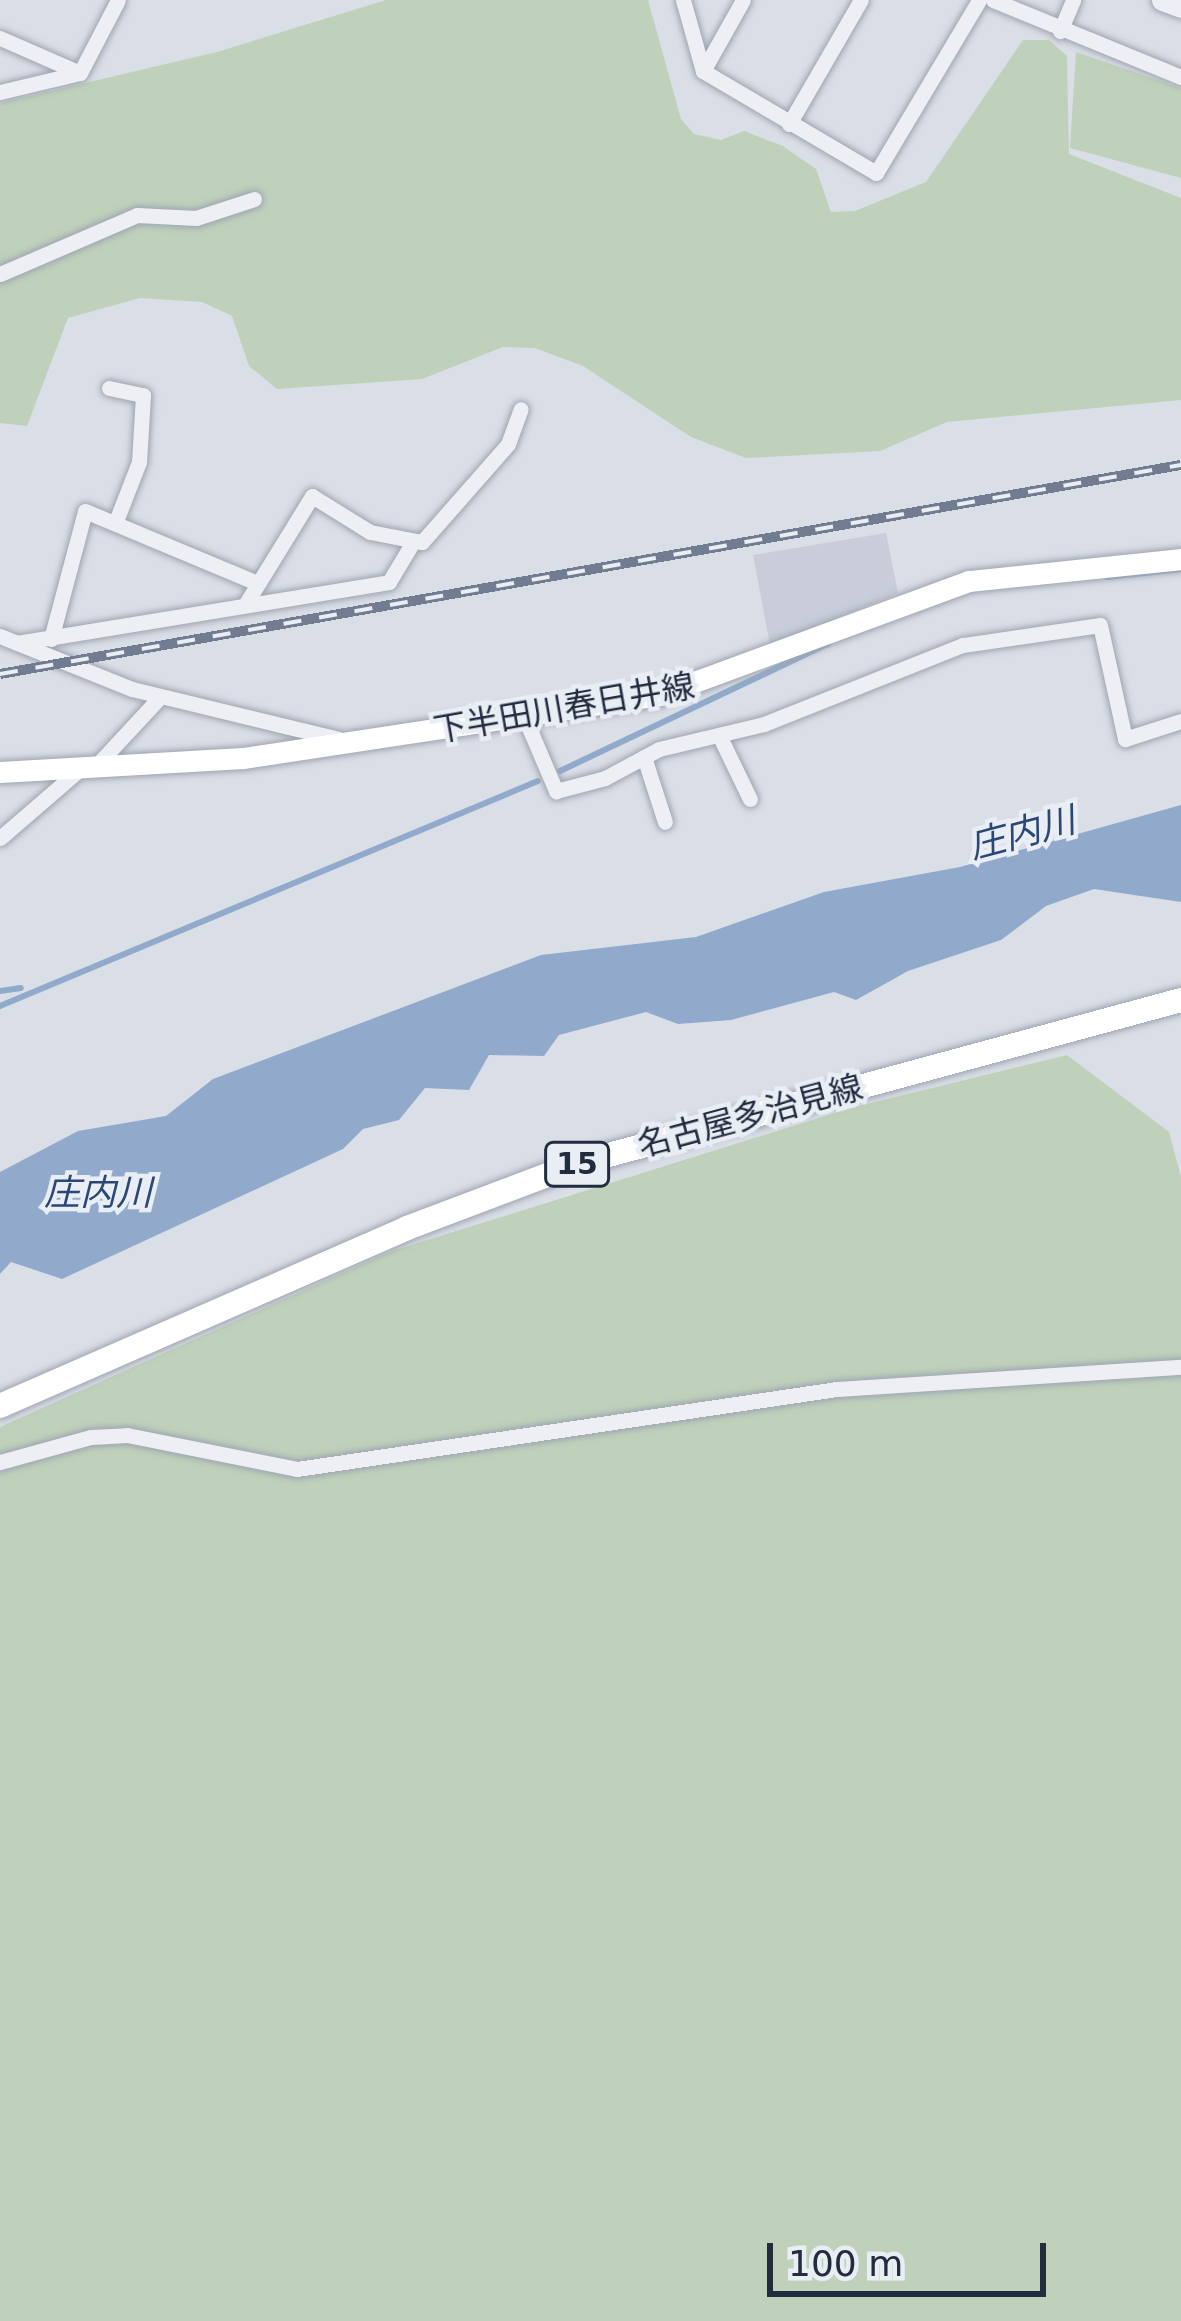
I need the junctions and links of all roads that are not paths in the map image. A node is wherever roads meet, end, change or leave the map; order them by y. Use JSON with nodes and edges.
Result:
{"nodes":[{"id":1,"x":118,"y":0,"type":"edge"},
{"id":2,"x":683,"y":0,"type":"edge"},
{"id":3,"x":743,"y":0,"type":"edge"},
{"id":4,"x":861,"y":0,"type":"edge"},
{"id":5,"x":979,"y":0,"type":"edge"},
{"id":6,"x":993,"y":0,"type":"edge"},
{"id":7,"x":1073,"y":0,"type":"edge"},
{"id":8,"x":1162,"y":0,"type":"edge"},
{"id":9,"x":1181,"y":8,"type":"edge"},
{"id":10,"x":1060,"y":31,"type":"junction"},
{"id":11,"x":0,"y":38,"type":"edge"},
{"id":12,"x":703,"y":71,"type":"junction"},
{"id":13,"x":80,"y":73,"type":"junction"},
{"id":14,"x":1181,"y":77,"type":"edge"},
{"id":15,"x":0,"y":92,"type":"edge"},
{"id":16,"x":789,"y":124,"type":"junction"},
{"id":17,"x":254,"y":199,"type":"dead end"},
{"id":18,"x":0,"y":274,"type":"edge"},
{"id":19,"x":109,"y":388,"type":"dead end"},
{"id":20,"x":520,"y":409,"type":"dead end"},
{"id":21,"x":116,"y":521,"type":"junction"},
{"id":22,"x":412,"y":542,"type":"junction"},
{"id":23,"x":1181,"y":559,"type":"edge"},
{"id":24,"x":257,"y":583,"type":"junction"},
{"id":25,"x":245,"y":605,"type":"junction"},
{"id":26,"x":0,"y":636,"type":"edge"},
{"id":27,"x":51,"y":639,"type":"junction"},
{"id":28,"x":17,"y":643,"type":"junction"},
{"id":29,"x":160,"y":697,"type":"junction"},
{"id":30,"x":524,"y":716,"type":"junction"},
{"id":31,"x":1181,"y":721,"type":"edge"},
{"id":32,"x":719,"y":735,"type":"junction"},
{"id":33,"x":358,"y":744,"type":"junction"},
{"id":34,"x":644,"y":757,"type":"junction"},
{"id":35,"x":88,"y":767,"type":"junction"},
{"id":36,"x":0,"y":772,"type":"edge"},
{"id":37,"x":750,"y":799,"type":"dead end"},
{"id":38,"x":665,"y":822,"type":"dead end"},
{"id":39,"x":0,"y":838,"type":"edge"},
{"id":40,"x":1181,"y":1000,"type":"edge"},
{"id":41,"x":1181,"y":1367,"type":"edge"},
{"id":42,"x":0,"y":1406,"type":"edge"},
{"id":43,"x":0,"y":1462,"type":"edge"}],
"edges":[{"from":1,"to":13,"type":"street"},
{"from":2,"to":12,"type":"street"},
{"from":3,"to":12,"type":"street"},
{"from":4,"to":16,"type":"street"},
{"from":5,"to":16,"type":"street"},
{"from":6,"to":10,"type":"street"},
{"from":7,"to":10,"type":"street"},
{"from":8,"to":9,"type":"street"},
{"from":10,"to":14,"type":"street"},
{"from":11,"to":13,"type":"street"},
{"from":12,"to":16,"type":"street"},
{"from":13,"to":15,"type":"street"},
{"from":17,"to":18,"type":"street"},
{"from":19,"to":21,"type":"street"},
{"from":20,"to":22,"type":"street"},
{"from":21,"to":24,"type":"street"},
{"from":21,"to":27,"type":"street"},
{"from":22,"to":24,"type":"street"},
{"from":22,"to":25,"type":"street"},
{"from":23,"to":30,"type":"main road","name":"下半田川春日井線"},
{"from":24,"to":25,"type":"street"},
{"from":25,"to":27,"type":"street"},
{"from":26,"to":28,"type":"street"},
{"from":27,"to":28,"type":"street"},
{"from":28,"to":29,"type":"street"},
{"from":29,"to":33,"type":"street"},
{"from":29,"to":35,"type":"street"},
{"from":30,"to":33,"type":"main road","name":"下半田川春日井線"},
{"from":30,"to":34,"type":"street"},
{"from":31,"to":32,"type":"street"},
{"from":32,"to":34,"type":"street"},
{"from":32,"to":37,"type":"street"},
{"from":33,"to":35,"type":"main road","name":"下半田川春日井線"},
{"from":34,"to":38,"type":"street"},
{"from":35,"to":36,"type":"main road","name":"下半田川春日井線"},
{"from":35,"to":39,"type":"street"},
{"from":40,"to":42,"type":"main road","name":"名古屋多治見線","number":"15"},
{"from":41,"to":43,"type":"street"}]}
